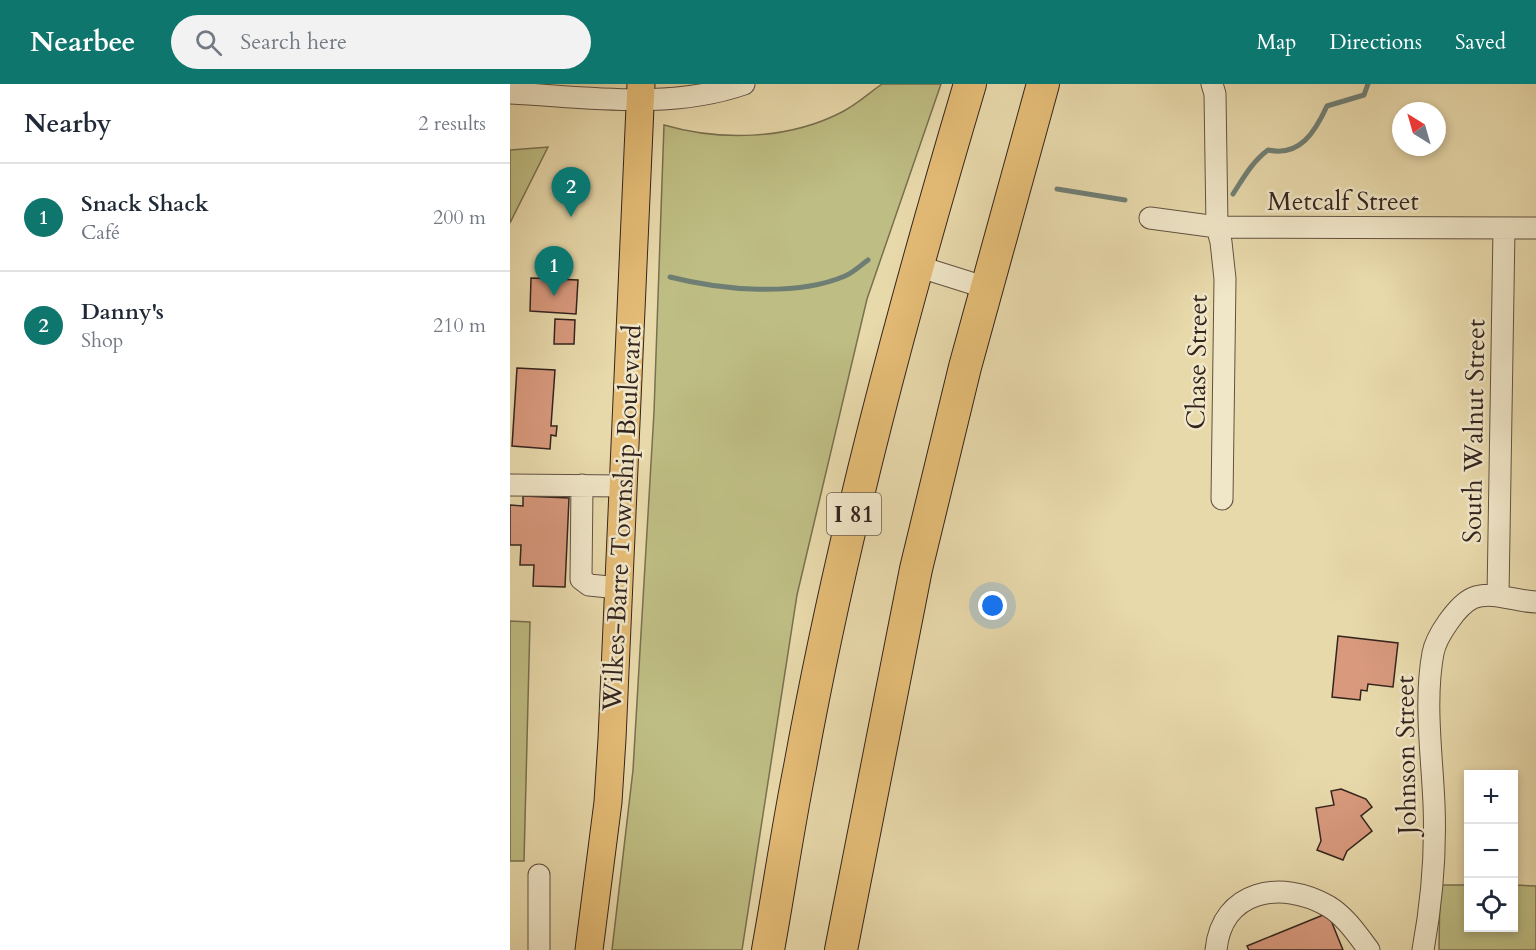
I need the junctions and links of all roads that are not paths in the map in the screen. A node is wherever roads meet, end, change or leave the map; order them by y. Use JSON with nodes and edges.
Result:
{"nodes":[{"id":1,"x":744,"y":84,"type":"edge"},
{"id":2,"x":970,"y":84,"type":"edge"},
{"id":3,"x":1044,"y":84,"type":"edge"},
{"id":4,"x":1212,"y":84,"type":"edge"},
{"id":5,"x":581,"y":90,"type":"edge"},
{"id":6,"x":641,"y":92,"type":"edge"},
{"id":7,"x":510,"y":93,"type":"edge"},
{"id":8,"x":1150,"y":218,"type":"dead end"},
{"id":9,"x":1217,"y":227,"type":"junction"},
{"id":10,"x":1536,"y":228,"type":"edge"},
{"id":11,"x":1504,"y":229,"type":"junction"},
{"id":12,"x":917,"y":266,"type":"junction"},
{"id":13,"x":987,"y":288,"type":"junction"},
{"id":14,"x":510,"y":484,"type":"edge"},
{"id":15,"x":582,"y":485,"type":"junction"},
{"id":16,"x":624,"y":486,"type":"junction"},
{"id":17,"x":1222,"y":499,"type":"dead end"},
{"id":18,"x":619,"y":588,"type":"junction"},
{"id":19,"x":1498,"y":596,"type":"junction"},
{"id":20,"x":1536,"y":602,"type":"edge"},
{"id":21,"x":539,"y":875,"type":"dead end"},
{"id":22,"x":539,"y":950,"type":"edge"},
{"id":23,"x":589,"y":950,"type":"edge"},
{"id":24,"x":768,"y":950,"type":"edge"},
{"id":25,"x":841,"y":950,"type":"edge"},
{"id":26,"x":1216,"y":950,"type":"edge"},
{"id":27,"x":1369,"y":950,"type":"edge"},
{"id":28,"x":1424,"y":950,"type":"edge"}],
"edges":[{"from":1,"to":6,"type":"street"},
{"from":2,"to":12,"type":"highway","number":"I 81"},
{"from":3,"to":13,"type":"highway"},
{"from":4,"to":9,"type":"street","name":"Chase Street"},
{"from":5,"to":6,"type":"street"},
{"from":5,"to":7,"type":"street"},
{"from":6,"to":16,"type":"main road","name":"Wilkes-Barre Township Boulevard"},
{"from":8,"to":9,"type":"street","name":"Metcalf Street"},
{"from":9,"to":11,"type":"street","name":"Metcalf Street"},
{"from":9,"to":17,"type":"street","name":"Chase Street"},
{"from":10,"to":11,"type":"street","name":"Metcalf Street"},
{"from":11,"to":19,"type":"street","name":"South Walnut Street"},
{"from":12,"to":13,"type":"street"},
{"from":12,"to":24,"type":"highway","number":"I 81"},
{"from":13,"to":25,"type":"highway"},
{"from":14,"to":15,"type":"street"},
{"from":15,"to":16,"type":"street"},
{"from":15,"to":18,"type":"street"},
{"from":16,"to":18,"type":"main road","name":"Wilkes-Barre Township Boulevard"},
{"from":18,"to":23,"type":"main road","name":"Wilkes-Barre Township Boulevard"},
{"from":19,"to":20,"type":"street"},
{"from":19,"to":28,"type":"street","name":"Johnson Street"},
{"from":21,"to":22,"type":"street"},
{"from":26,"to":27,"type":"street"}]}
